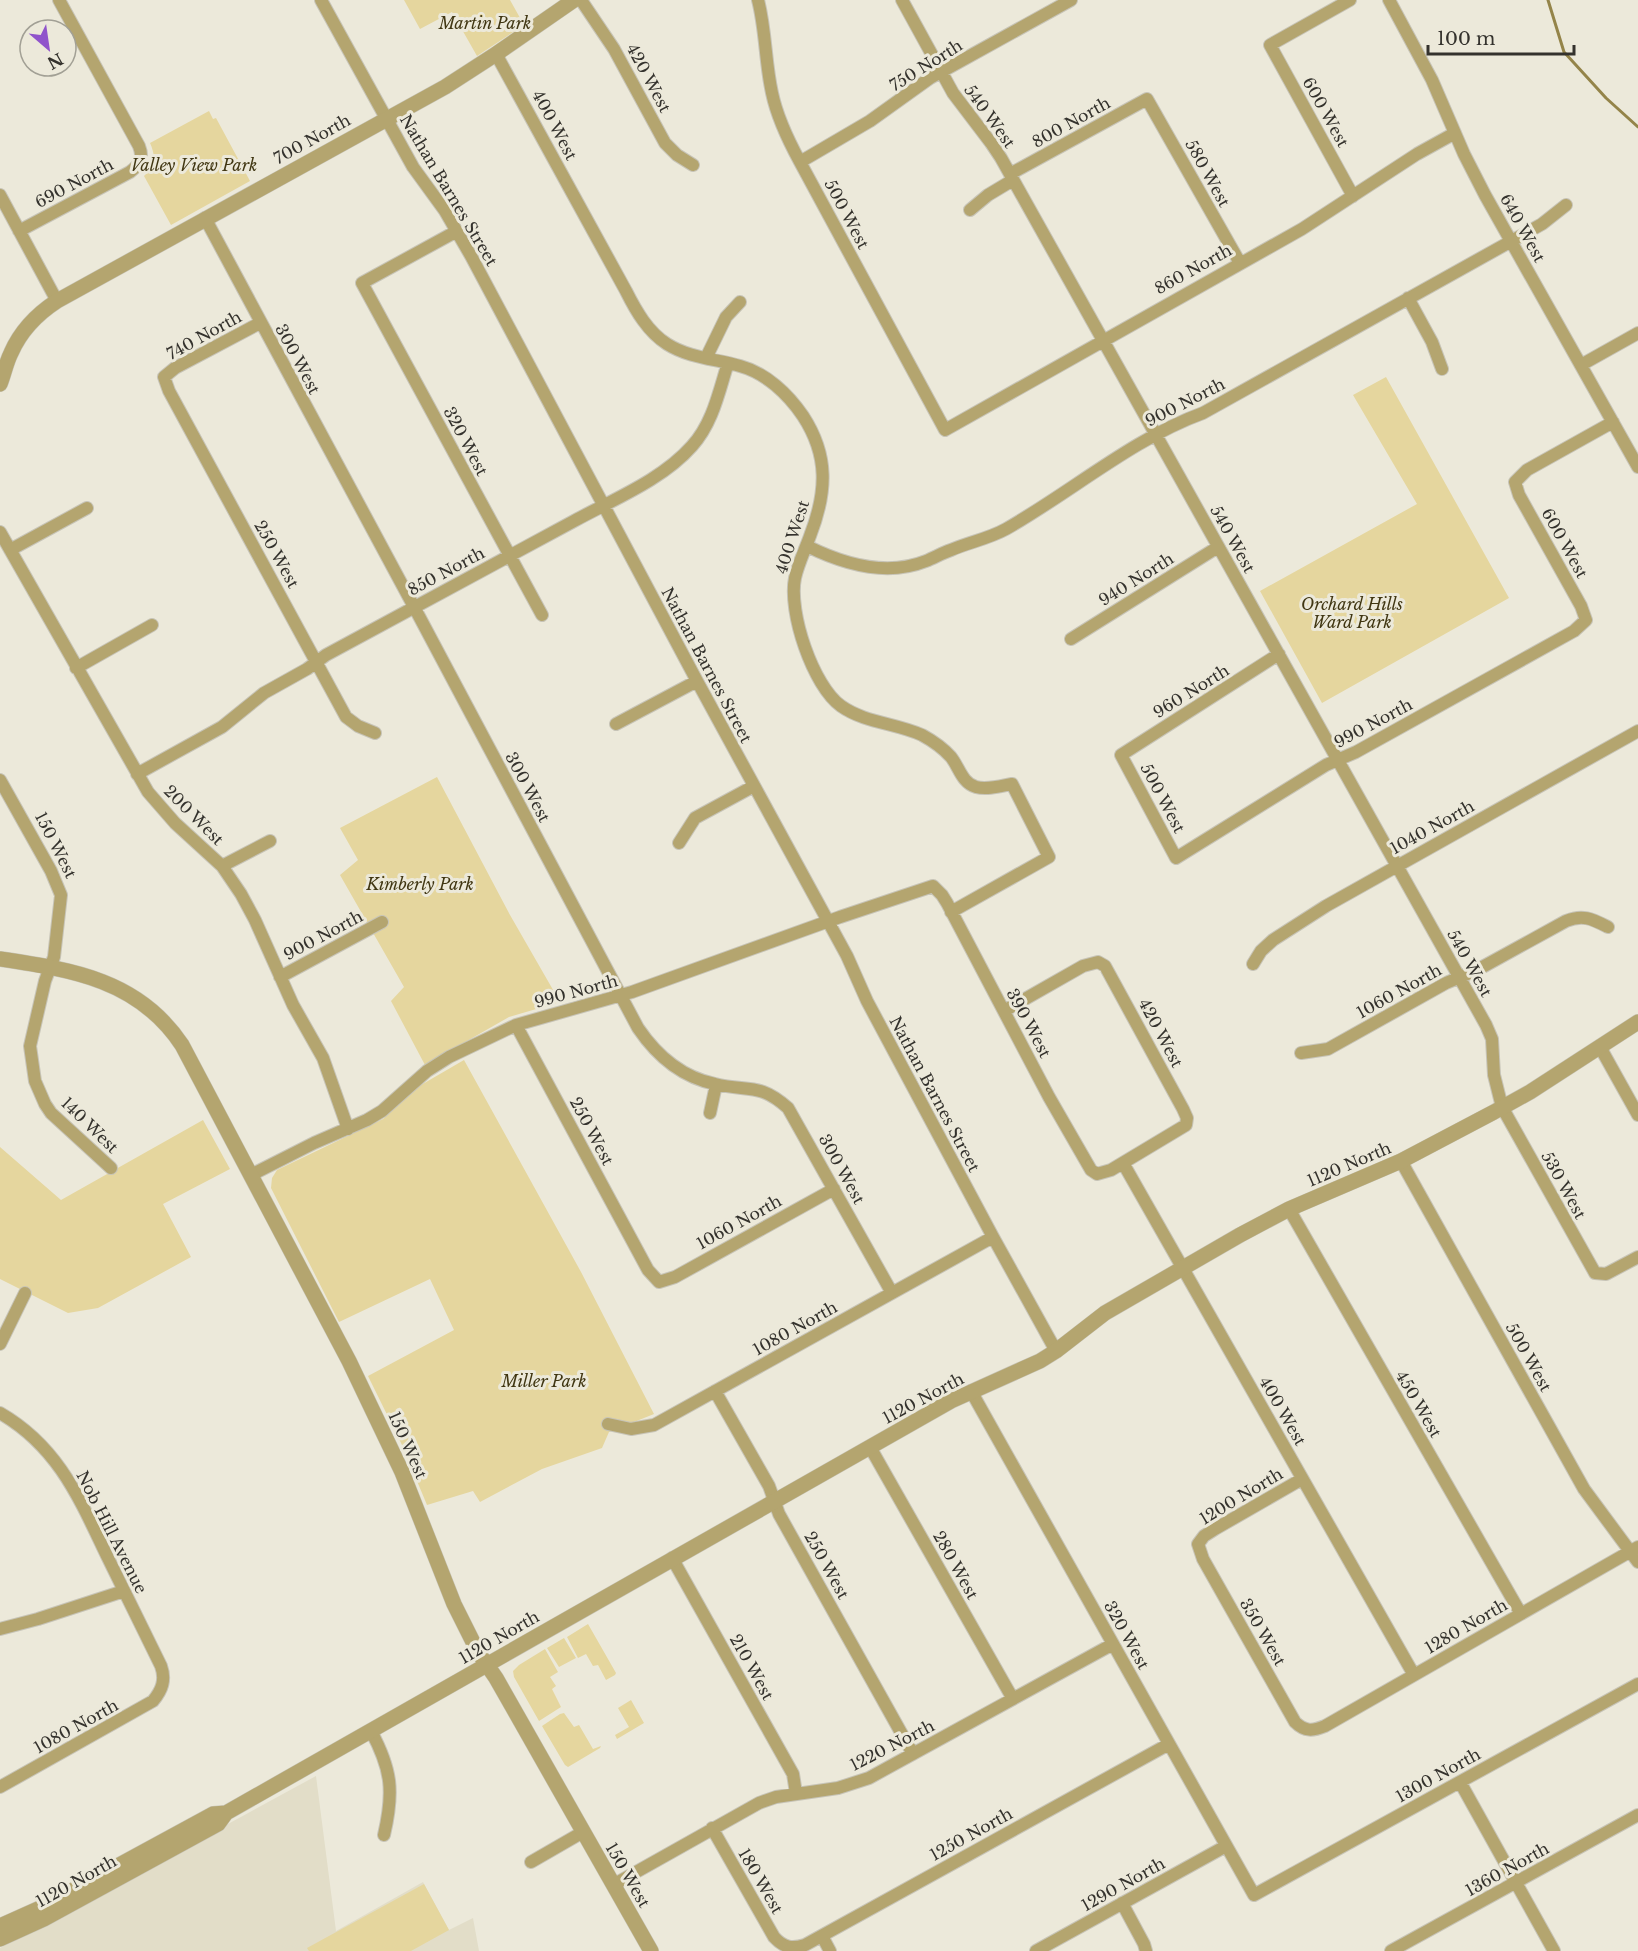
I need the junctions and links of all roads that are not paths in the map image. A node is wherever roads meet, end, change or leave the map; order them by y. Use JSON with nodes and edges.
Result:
{"nodes":[{"id":1,"x":59,"y":0,"type":"edge"},
{"id":2,"x":321,"y":0,"type":"edge"},
{"id":3,"x":574,"y":0,"type":"edge"},
{"id":4,"x":581,"y":0,"type":"edge"},
{"id":5,"x":758,"y":0,"type":"edge"},
{"id":6,"x":902,"y":0,"type":"edge"},
{"id":7,"x":1071,"y":0,"type":"edge"},
{"id":8,"x":1350,"y":0,"type":"edge"},
{"id":9,"x":1389,"y":0,"type":"edge"},
{"id":10,"x":496,"y":54,"type":"junction"},
{"id":11,"x":941,"y":72,"type":"junction"},
{"id":12,"x":1147,"y":99,"type":"joint"},
{"id":13,"x":387,"y":119,"type":"junction"},
{"id":14,"x":1455,"y":133,"type":"junction"},
{"id":15,"x":800,"y":162,"type":"junction"},
{"id":16,"x":693,"y":165,"type":"dead end"},
{"id":17,"x":1012,"y":177,"type":"junction"},
{"id":18,"x":0,"y":195,"type":"edge"},
{"id":19,"x":1353,"y":196,"type":"junction"},
{"id":20,"x":1566,"y":205,"type":"dead end"},
{"id":21,"x":970,"y":210,"type":"dead end"},
{"id":22,"x":205,"y":218,"type":"junction"},
{"id":23,"x":19,"y":231,"type":"junction"},
{"id":24,"x":458,"y":231,"type":"junction"},
{"id":25,"x":1511,"y":241,"type":"junction"},
{"id":26,"x":1240,"y":264,"type":"junction"},
{"id":27,"x":1408,"y":298,"type":"junction"},
{"id":28,"x":57,"y":301,"type":"junction"},
{"id":29,"x":740,"y":302,"type":"dead end"},
{"id":30,"x":260,"y":323,"type":"junction"},
{"id":31,"x":1638,"y":333,"type":"edge"},
{"id":32,"x":1103,"y":341,"type":"junction"},
{"id":33,"x":706,"y":358,"type":"junction"},
{"id":34,"x":728,"y":363,"type":"junction"},
{"id":35,"x":1581,"y":365,"type":"junction"},
{"id":36,"x":1442,"y":369,"type":"dead end"},
{"id":37,"x":164,"y":377,"type":"joint"},
{"id":38,"x":0,"y":384,"type":"edge"},
{"id":39,"x":1613,"y":422,"type":"junction"},
{"id":40,"x":945,"y":430,"type":"joint"},
{"id":41,"x":1155,"y":435,"type":"junction"},
{"id":42,"x":1638,"y":466,"type":"edge"},
{"id":43,"x":604,"y":505,"type":"junction"},
{"id":44,"x":87,"y":508,"type":"dead end"},
{"id":45,"x":0,"y":532,"type":"edge"},
{"id":46,"x":807,"y":546,"type":"junction"},
{"id":47,"x":1218,"y":547,"type":"junction"},
{"id":48,"x":10,"y":550,"type":"junction"},
{"id":49,"x":509,"y":556,"type":"junction"},
{"id":50,"x":414,"y":607,"type":"junction"},
{"id":51,"x":542,"y":615,"type":"dead end"},
{"id":52,"x":1586,"y":620,"type":"joint"},
{"id":53,"x":152,"y":625,"type":"dead end"},
{"id":54,"x":1071,"y":639,"type":"dead end"},
{"id":55,"x":1279,"y":654,"type":"junction"},
{"id":56,"x":316,"y":662,"type":"junction"},
{"id":57,"x":76,"y":668,"type":"junction"},
{"id":58,"x":697,"y":681,"type":"junction"},
{"id":59,"x":616,"y":724,"type":"dead end"},
{"id":60,"x":1638,"y":731,"type":"edge"},
{"id":61,"x":375,"y":734,"type":"dead end"},
{"id":62,"x":1121,"y":755,"type":"joint"},
{"id":63,"x":1337,"y":760,"type":"junction"},
{"id":64,"x":137,"y":774,"type":"junction"},
{"id":65,"x":0,"y":780,"type":"edge"},
{"id":66,"x":754,"y":786,"type":"junction"},
{"id":67,"x":270,"y":841,"type":"dead end"},
{"id":68,"x":679,"y":843,"type":"dead end"},
{"id":69,"x":1176,"y":858,"type":"joint"},
{"id":70,"x":222,"y":866,"type":"junction"},
{"id":71,"x":1396,"y":866,"type":"junction"},
{"id":72,"x":933,"y":886,"type":"joint"},
{"id":73,"x":951,"y":912,"type":"junction"},
{"id":74,"x":382,"y":922,"type":"dead end"},
{"id":75,"x":827,"y":922,"type":"junction"},
{"id":76,"x":1608,"y":927,"type":"dead end"},
{"id":77,"x":0,"y":959,"type":"edge"},
{"id":78,"x":1253,"y":964,"type":"dead end"},
{"id":79,"x":50,"y":967,"type":"junction"},
{"id":80,"x":280,"y":977,"type":"junction"},
{"id":81,"x":1459,"y":978,"type":"junction"},
{"id":82,"x":621,"y":996,"type":"junction"},
{"id":83,"x":1004,"y":1011,"type":"junction"},
{"id":84,"x":1638,"y":1022,"type":"edge"},
{"id":85,"x":516,"y":1024,"type":"junction"},
{"id":86,"x":1600,"y":1047,"type":"junction"},
{"id":87,"x":1301,"y":1053,"type":"dead end"},
{"id":88,"x":716,"y":1085,"type":"junction"},
{"id":89,"x":1502,"y":1107,"type":"junction"},
{"id":90,"x":710,"y":1113,"type":"dead end"},
{"id":91,"x":1638,"y":1115,"type":"edge"},
{"id":92,"x":348,"y":1129,"type":"junction"},
{"id":93,"x":1401,"y":1161,"type":"junction"},
{"id":94,"x":1123,"y":1163,"type":"junction"},
{"id":95,"x":111,"y":1168,"type":"dead end"},
{"id":96,"x":252,"y":1175,"type":"junction"},
{"id":97,"x":834,"y":1189,"type":"junction"},
{"id":98,"x":1289,"y":1209,"type":"junction"},
{"id":99,"x":993,"y":1237,"type":"junction"},
{"id":100,"x":1638,"y":1257,"type":"edge"},
{"id":101,"x":1182,"y":1267,"type":"junction"},
{"id":102,"x":659,"y":1282,"type":"joint"},
{"id":103,"x":25,"y":1293,"type":"dead end"},
{"id":104,"x":892,"y":1293,"type":"junction"},
{"id":105,"x":0,"y":1344,"type":"edge"},
{"id":106,"x":1056,"y":1351,"type":"junction"},
{"id":107,"x":715,"y":1391,"type":"junction"},
{"id":108,"x":971,"y":1391,"type":"junction"},
{"id":109,"x":0,"y":1413,"type":"edge"},
{"id":110,"x":609,"y":1424,"type":"dead end"},
{"id":111,"x":870,"y":1447,"type":"junction"},
{"id":112,"x":1302,"y":1479,"type":"junction"},
{"id":113,"x":774,"y":1501,"type":"junction"},
{"id":114,"x":1198,"y":1544,"type":"joint"},
{"id":115,"x":1635,"y":1554,"type":"edge"},
{"id":116,"x":672,"y":1558,"type":"junction"},
{"id":117,"x":124,"y":1591,"type":"junction"},
{"id":118,"x":1521,"y":1614,"type":"junction"},
{"id":119,"x":0,"y":1629,"type":"edge"},
{"id":120,"x":1113,"y":1644,"type":"junction"},
{"id":121,"x":488,"y":1665,"type":"junction"},
{"id":122,"x":1414,"y":1675,"type":"junction"},
{"id":123,"x":1638,"y":1684,"type":"edge"},
{"id":124,"x":162,"y":1687,"type":"joint"},
{"id":125,"x":1013,"y":1699,"type":"junction"},
{"id":126,"x":371,"y":1731,"type":"junction"},
{"id":127,"x":1308,"y":1731,"type":"joint"},
{"id":128,"x":1169,"y":1744,"type":"junction"},
{"id":129,"x":914,"y":1754,"type":"junction"},
{"id":130,"x":1460,"y":1782,"type":"junction"},
{"id":131,"x":0,"y":1787,"type":"edge"},
{"id":132,"x":796,"y":1794,"type":"junction"},
{"id":133,"x":226,"y":1813,"type":"junction"},
{"id":134,"x":1638,"y":1815,"type":"edge"},
{"id":135,"x":712,"y":1828,"type":"junction"},
{"id":136,"x":583,"y":1832,"type":"junction"},
{"id":137,"x":384,"y":1835,"type":"dead end"},
{"id":138,"x":1226,"y":1846,"type":"junction"},
{"id":139,"x":531,"y":1862,"type":"dead end"},
{"id":140,"x":1516,"y":1882,"type":"junction"},
{"id":141,"x":613,"y":1885,"type":"junction"},
{"id":142,"x":1254,"y":1895,"type":"joint"},
{"id":143,"x":1122,"y":1903,"type":"junction"},
{"id":144,"x":0,"y":1926,"type":"edge"},
{"id":145,"x":822,"y":1936,"type":"junction"},
{"id":146,"x":0,"y":1939,"type":"edge"},
{"id":147,"x":787,"y":1947,"type":"joint"},
{"id":148,"x":646,"y":1949,"type":"edge"},
{"id":149,"x":831,"y":1951,"type":"edge"},
{"id":150,"x":1036,"y":1951,"type":"edge"},
{"id":151,"x":1146,"y":1951,"type":"edge"},
{"id":152,"x":1391,"y":1951,"type":"edge"},
{"id":153,"x":1554,"y":1951,"type":"edge"}],
"edges":[{"from":1,"to":23,"type":"street","name":"690 North"},
{"from":2,"to":13,"type":"street","name":"Nathan Barnes Street"},
{"from":3,"to":10,"type":"street","name":"700 North"},
{"from":4,"to":16,"type":"street","name":"420 West"},
{"from":5,"to":15,"type":"street","name":"500 West"},
{"from":6,"to":11,"type":"street","name":"540 West"},
{"from":7,"to":11,"type":"street","name":"750 North"},
{"from":8,"to":19,"type":"street","name":"600 West"},
{"from":9,"to":14,"type":"street","name":"640 West"},
{"from":10,"to":13,"type":"street","name":"700 North"},
{"from":10,"to":33,"type":"street","name":"400 West"},
{"from":11,"to":15,"type":"street","name":"750 North"},
{"from":11,"to":17,"type":"street","name":"540 West"},
{"from":12,"to":17,"type":"street","name":"800 North"},
{"from":12,"to":26,"type":"street","name":"580 West"},
{"from":13,"to":22,"type":"street","name":"700 North"},
{"from":13,"to":24,"type":"street","name":"Nathan Barnes Street"},
{"from":14,"to":19,"type":"street","name":"860 North"},
{"from":14,"to":25,"type":"street","name":"640 West"},
{"from":15,"to":40,"type":"street","name":"500 West"},
{"from":17,"to":21,"type":"street","name":"800 North"},
{"from":17,"to":32,"type":"street","name":"540 West"},
{"from":18,"to":23,"type":"street"},
{"from":19,"to":26,"type":"street","name":"860 North"},
{"from":20,"to":25,"type":"street","name":"900 North"},
{"from":22,"to":28,"type":"street","name":"700 North"},
{"from":22,"to":30,"type":"street","name":"300 West"},
{"from":23,"to":28,"type":"street"},
{"from":24,"to":43,"type":"street","name":"Nathan Barnes Street"},
{"from":24,"to":49,"type":"street","name":"320 West"},
{"from":25,"to":27,"type":"street","name":"900 North"},
{"from":25,"to":35,"type":"street","name":"640 West"},
{"from":26,"to":32,"type":"street","name":"860 North"},
{"from":27,"to":36,"type":"street"},
{"from":27,"to":41,"type":"street","name":"900 North"},
{"from":28,"to":38,"type":"street","name":"700 North"},
{"from":29,"to":33,"type":"street"},
{"from":30,"to":37,"type":"street","name":"740 North"},
{"from":30,"to":50,"type":"street","name":"300 West"},
{"from":31,"to":35,"type":"street"},
{"from":32,"to":40,"type":"street","name":"860 North"},
{"from":32,"to":41,"type":"street","name":"540 West"},
{"from":33,"to":34,"type":"street","name":"400 West"},
{"from":34,"to":43,"type":"street","name":"850 North"},
{"from":34,"to":46,"type":"street","name":"400 West"},
{"from":35,"to":39,"type":"street","name":"640 West"},
{"from":37,"to":56,"type":"street","name":"250 West"},
{"from":39,"to":42,"type":"street","name":"640 West"},
{"from":39,"to":52,"type":"street","name":"600 West"},
{"from":41,"to":46,"type":"street","name":"900 North"},
{"from":41,"to":47,"type":"street","name":"540 West"},
{"from":43,"to":49,"type":"street","name":"850 North"},
{"from":43,"to":58,"type":"street","name":"Nathan Barnes Street"},
{"from":44,"to":48,"type":"street"},
{"from":45,"to":48,"type":"street","name":"200 West"},
{"from":46,"to":73,"type":"street","name":"400 West"},
{"from":47,"to":54,"type":"street","name":"940 North"},
{"from":47,"to":55,"type":"street","name":"540 West"},
{"from":48,"to":57,"type":"street","name":"200 West"},
{"from":49,"to":50,"type":"street","name":"850 North"},
{"from":49,"to":51,"type":"street","name":"320 West"},
{"from":50,"to":56,"type":"street","name":"850 North"},
{"from":50,"to":82,"type":"street","name":"300 West"},
{"from":52,"to":63,"type":"street","name":"990 North"},
{"from":53,"to":57,"type":"street"},
{"from":55,"to":62,"type":"street","name":"960 North"},
{"from":55,"to":63,"type":"street","name":"540 West"},
{"from":56,"to":61,"type":"street","name":"250 West"},
{"from":56,"to":64,"type":"street","name":"850 North"},
{"from":57,"to":64,"type":"street","name":"200 West"},
{"from":58,"to":59,"type":"street"},
{"from":58,"to":66,"type":"street","name":"Nathan Barnes Street"},
{"from":60,"to":71,"type":"street","name":"1040 North"},
{"from":62,"to":69,"type":"street","name":"500 West"},
{"from":63,"to":69,"type":"street","name":"990 North"},
{"from":63,"to":71,"type":"street","name":"540 West"},
{"from":64,"to":70,"type":"street","name":"200 West"},
{"from":65,"to":79,"type":"street","name":"150 West"},
{"from":66,"to":68,"type":"street"},
{"from":66,"to":75,"type":"street","name":"Nathan Barnes Street"},
{"from":67,"to":70,"type":"street"},
{"from":70,"to":80,"type":"street","name":"200 West"},
{"from":71,"to":78,"type":"street","name":"1040 North"},
{"from":71,"to":81,"type":"street","name":"540 West"},
{"from":72,"to":73,"type":"street","name":"390 West"},
{"from":72,"to":75,"type":"street","name":"990 North"},
{"from":73,"to":83,"type":"street","name":"390 West"},
{"from":74,"to":80,"type":"street","name":"900 North"},
{"from":75,"to":82,"type":"street","name":"990 North"},
{"from":75,"to":99,"type":"street","name":"Nathan Barnes Street"},
{"from":76,"to":81,"type":"street","name":"1060 North"},
{"from":77,"to":79,"type":"street"},
{"from":79,"to":95,"type":"street","name":"140 West"},
{"from":79,"to":96,"type":"street","name":"150 West"},
{"from":80,"to":92,"type":"street","name":"200 West"},
{"from":81,"to":87,"type":"street","name":"1060 North"},
{"from":81,"to":89,"type":"street","name":"540 West"},
{"from":82,"to":85,"type":"street","name":"990 North"},
{"from":82,"to":88,"type":"street","name":"300 West"},
{"from":83,"to":94,"type":"street","name":"390 West"},
{"from":83,"to":94,"type":"street","name":"420 West"},
{"from":84,"to":86,"type":"street","name":"1120 North"},
{"from":85,"to":92,"type":"street","name":"990 North"},
{"from":85,"to":102,"type":"street","name":"250 West"},
{"from":86,"to":89,"type":"street","name":"1120 North"},
{"from":86,"to":91,"type":"street"},
{"from":88,"to":90,"type":"street"},
{"from":88,"to":97,"type":"street","name":"300 West"},
{"from":89,"to":93,"type":"street","name":"1120 North"},
{"from":89,"to":100,"type":"street","name":"530 West"},
{"from":92,"to":96,"type":"street","name":"990 North"},
{"from":93,"to":98,"type":"street","name":"1120 North"},
{"from":93,"to":115,"type":"street","name":"500 West"},
{"from":94,"to":101,"type":"street","name":"400 West"},
{"from":96,"to":121,"type":"street","name":"150 West"},
{"from":97,"to":102,"type":"street","name":"1060 North"},
{"from":97,"to":104,"type":"street","name":"300 West"},
{"from":98,"to":101,"type":"street","name":"1120 North"},
{"from":98,"to":118,"type":"street","name":"450 West"},
{"from":99,"to":104,"type":"street","name":"1080 North"},
{"from":99,"to":106,"type":"street","name":"Nathan Barnes Street"},
{"from":101,"to":106,"type":"street","name":"1120 North"},
{"from":101,"to":112,"type":"street","name":"400 West"},
{"from":103,"to":105,"type":"street"},
{"from":104,"to":107,"type":"street","name":"1080 North"},
{"from":106,"to":108,"type":"street","name":"1120 North"},
{"from":107,"to":110,"type":"street","name":"1080 North"},
{"from":107,"to":113,"type":"street","name":"250 West"},
{"from":108,"to":111,"type":"street","name":"1120 North"},
{"from":108,"to":120,"type":"street","name":"320 West"},
{"from":109,"to":117,"type":"street","name":"Nob Hill Avenue"},
{"from":111,"to":113,"type":"street","name":"1120 North"},
{"from":111,"to":125,"type":"street","name":"280 West"},
{"from":112,"to":114,"type":"street","name":"1200 North"},
{"from":112,"to":122,"type":"street","name":"400 West"},
{"from":113,"to":116,"type":"street","name":"1120 North"},
{"from":113,"to":129,"type":"street","name":"250 West"},
{"from":114,"to":127,"type":"street","name":"350 West"},
{"from":115,"to":118,"type":"street","name":"1280 North"},
{"from":116,"to":121,"type":"street","name":"1120 North"},
{"from":116,"to":132,"type":"street","name":"210 West"},
{"from":117,"to":119,"type":"street"},
{"from":117,"to":124,"type":"street","name":"Nob Hill Avenue"},
{"from":118,"to":122,"type":"street","name":"1280 North"},
{"from":120,"to":125,"type":"street","name":"1220 North"},
{"from":120,"to":128,"type":"street","name":"320 West"},
{"from":121,"to":126,"type":"street","name":"1120 North"},
{"from":121,"to":136,"type":"street","name":"150 West"},
{"from":122,"to":127,"type":"street","name":"1280 North"},
{"from":123,"to":130,"type":"street","name":"1300 North"},
{"from":124,"to":131,"type":"street","name":"1080 North"},
{"from":125,"to":129,"type":"street","name":"1220 North"},
{"from":126,"to":133,"type":"street","name":"1120 North"},
{"from":126,"to":137,"type":"street"},
{"from":128,"to":138,"type":"street","name":"320 West"},
{"from":128,"to":145,"type":"street","name":"1250 North"},
{"from":129,"to":132,"type":"street","name":"1220 North"},
{"from":130,"to":140,"type":"street"},
{"from":130,"to":142,"type":"street","name":"1300 North"},
{"from":132,"to":135,"type":"street","name":"1220 North"},
{"from":133,"to":144,"type":"street","name":"1120 North"},
{"from":133,"to":146,"type":"street","name":"1120 North"},
{"from":134,"to":140,"type":"street","name":"1360 North"},
{"from":135,"to":141,"type":"street","name":"1220 North"},
{"from":135,"to":147,"type":"street","name":"180 West"},
{"from":136,"to":139,"type":"street"},
{"from":136,"to":141,"type":"street","name":"150 West"},
{"from":138,"to":142,"type":"street","name":"320 West"},
{"from":138,"to":143,"type":"street","name":"1290 North"},
{"from":140,"to":152,"type":"street","name":"1360 North"},
{"from":140,"to":153,"type":"street"},
{"from":141,"to":148,"type":"street","name":"150 West"},
{"from":143,"to":150,"type":"street","name":"1290 North"},
{"from":143,"to":151,"type":"street"},
{"from":145,"to":147,"type":"street","name":"1250 North"},
{"from":145,"to":149,"type":"street"}]}
